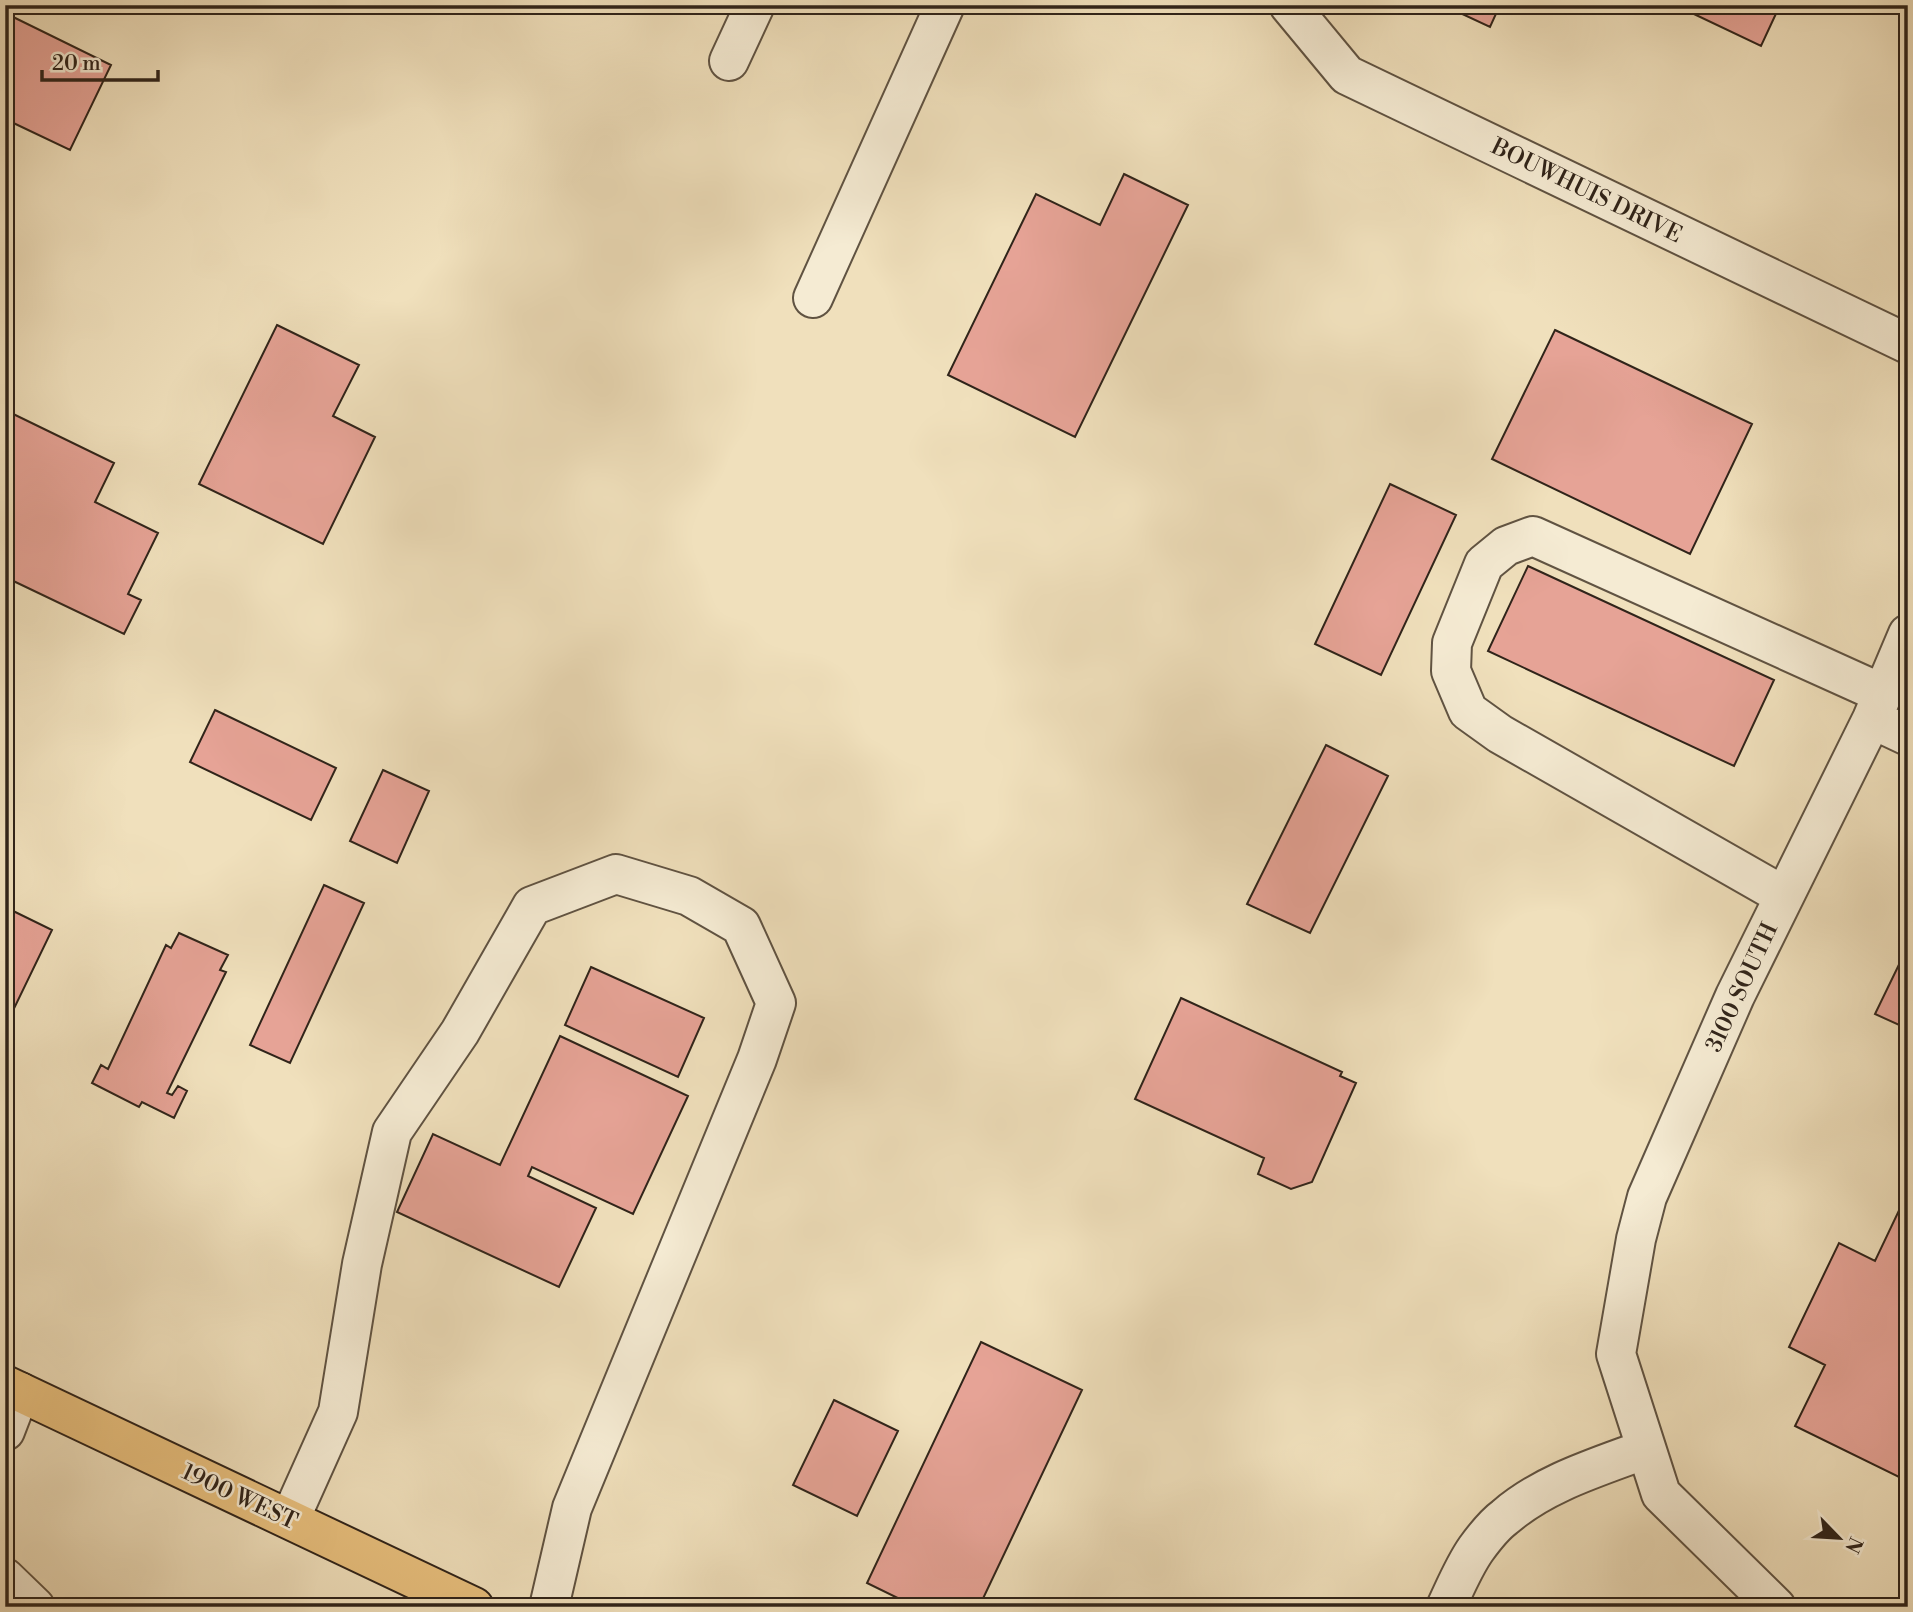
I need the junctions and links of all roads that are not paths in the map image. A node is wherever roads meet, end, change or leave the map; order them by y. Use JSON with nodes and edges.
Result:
{"nodes":[{"id":1,"x":755,"y":5,"type":"edge"},
{"id":2,"x":945,"y":5,"type":"edge"},
{"id":3,"x":1289,"y":5,"type":"edge"},
{"id":4,"x":729,"y":61,"type":"dead end"},
{"id":5,"x":813,"y":298,"type":"dead end"},
{"id":6,"x":1908,"y":344,"type":"edge"},
{"id":7,"x":1908,"y":634,"type":"edge"},
{"id":8,"x":1877,"y":707,"type":"junction"},
{"id":9,"x":1908,"y":736,"type":"edge"},
{"id":10,"x":1784,"y":896,"type":"junction"},
{"id":11,"x":13,"y":1389,"type":"edge"},
{"id":12,"x":5,"y":1431,"type":"edge"},
{"id":13,"x":1646,"y":1449,"type":"junction"},
{"id":14,"x":289,"y":1520,"type":"junction"},
{"id":15,"x":5,"y":1578,"type":"edge"},
{"id":16,"x":35,"y":1607,"type":"edge"},
{"id":17,"x":474,"y":1607,"type":"edge"},
{"id":18,"x":549,"y":1607,"type":"edge"},
{"id":19,"x":1446,"y":1607,"type":"edge"},
{"id":20,"x":1776,"y":1607,"type":"edge"}],
"edges":[{"from":1,"to":4,"type":"street"},
{"from":2,"to":5,"type":"street"},
{"from":3,"to":6,"type":"street","name":"BOUWHUIS DRIVE"},
{"from":7,"to":8,"type":"street","name":"3100 SOUTH"},
{"from":8,"to":9,"type":"street"},
{"from":8,"to":10,"type":"street","name":"3100 SOUTH"},
{"from":8,"to":10,"type":"street"},
{"from":10,"to":13,"type":"street","name":"3100 SOUTH"},
{"from":11,"to":12,"type":"street"},
{"from":11,"to":14,"type":"main road","name":"1900 WEST"},
{"from":13,"to":19,"type":"street"},
{"from":13,"to":20,"type":"street"},
{"from":14,"to":17,"type":"main road","name":"1900 WEST"},
{"from":14,"to":18,"type":"street"},
{"from":15,"to":16,"type":"street"}]}
